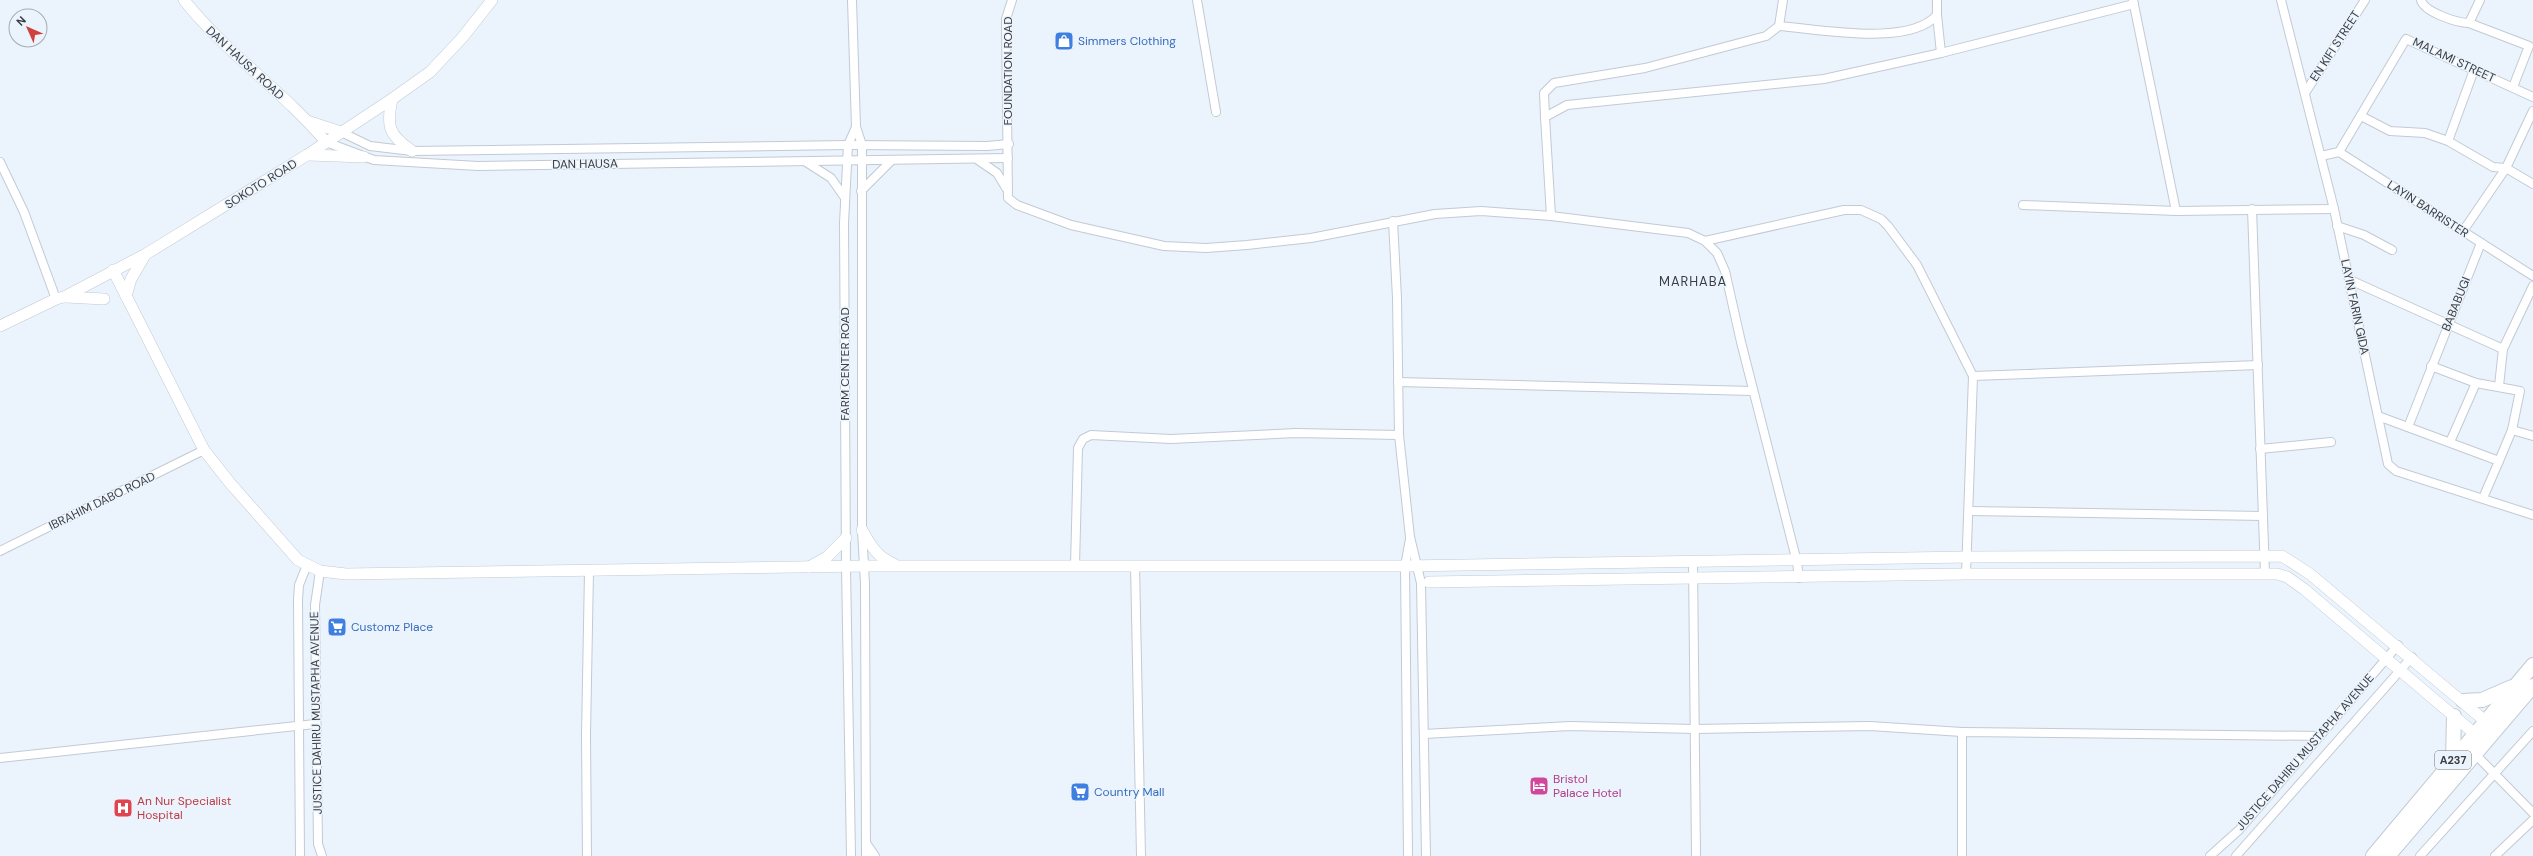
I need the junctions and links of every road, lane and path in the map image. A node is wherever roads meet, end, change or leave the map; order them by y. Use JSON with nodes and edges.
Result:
{"nodes":[{"id":1,"x":184,"y":0,"type":"edge"},
{"id":2,"x":492,"y":0,"type":"edge"},
{"id":3,"x":852,"y":0,"type":"edge"},
{"id":4,"x":1012,"y":0,"type":"edge"},
{"id":5,"x":1197,"y":0,"type":"edge"},
{"id":6,"x":1783,"y":0,"type":"edge"},
{"id":7,"x":1937,"y":0,"type":"edge"},
{"id":8,"x":2281,"y":0,"type":"edge"},
{"id":9,"x":2365,"y":0,"type":"edge"},
{"id":10,"x":2421,"y":0,"type":"edge"},
{"id":11,"x":2480,"y":0,"type":"edge"},
{"id":12,"x":2133,"y":2,"type":"edge"},
{"id":13,"x":1937,"y":15,"type":"junction"},
{"id":14,"x":2469,"y":23,"type":"junction"},
{"id":15,"x":1780,"y":26,"type":"junction"},
{"id":16,"x":1941,"y":53,"type":"junction"},
{"id":17,"x":2474,"y":70,"type":"junction"},
{"id":18,"x":2512,"y":87,"type":"junction"},
{"id":19,"x":2305,"y":92,"type":"junction"},
{"id":20,"x":2533,"y":97,"type":"edge"},
{"id":21,"x":392,"y":99,"type":"junction"},
{"id":22,"x":2533,"y":111,"type":"edge"},
{"id":23,"x":1216,"y":112,"type":"dead end"},
{"id":24,"x":2361,"y":116,"type":"junction"},
{"id":25,"x":1545,"y":117,"type":"junction"},
{"id":26,"x":309,"y":122,"type":"junction"},
{"id":27,"x":856,"y":128,"type":"junction"},
{"id":28,"x":2529,"y":128,"type":"edge"},
{"id":29,"x":341,"y":132,"type":"junction"},
{"id":30,"x":2448,"y":141,"type":"junction"},
{"id":31,"x":326,"y":142,"type":"junction"},
{"id":32,"x":1009,"y":144,"type":"junction"},
{"id":33,"x":848,"y":145,"type":"junction"},
{"id":34,"x":862,"y":145,"type":"junction"},
{"id":35,"x":412,"y":151,"type":"junction"},
{"id":36,"x":2339,"y":152,"type":"junction"},
{"id":37,"x":307,"y":155,"type":"junction"},
{"id":38,"x":2321,"y":156,"type":"junction"},
{"id":39,"x":364,"y":157,"type":"junction"},
{"id":40,"x":1008,"y":158,"type":"junction"},
{"id":41,"x":978,"y":160,"type":"junction"},
{"id":42,"x":847,"y":161,"type":"junction"},
{"id":43,"x":862,"y":161,"type":"junction"},
{"id":44,"x":892,"y":161,"type":"junction"},
{"id":45,"x":0,"y":162,"type":"edge"},
{"id":46,"x":805,"y":162,"type":"junction"},
{"id":47,"x":2506,"y":168,"type":"junction"},
{"id":48,"x":2533,"y":184,"type":"edge"},
{"id":49,"x":1006,"y":188,"type":"junction"},
{"id":50,"x":861,"y":191,"type":"junction"},
{"id":51,"x":845,"y":198,"type":"junction"},
{"id":52,"x":2023,"y":204,"type":"dead end"},
{"id":53,"x":2252,"y":209,"type":"junction"},
{"id":54,"x":2334,"y":209,"type":"junction"},
{"id":55,"x":2176,"y":211,"type":"junction"},
{"id":56,"x":1551,"y":216,"type":"junction"},
{"id":57,"x":1393,"y":221,"type":"junction"},
{"id":58,"x":2338,"y":226,"type":"junction"},
{"id":59,"x":2463,"y":231,"type":"junction"},
{"id":60,"x":1705,"y":241,"type":"junction"},
{"id":61,"x":2481,"y":243,"type":"junction"},
{"id":62,"x":2392,"y":250,"type":"dead end"},
{"id":63,"x":146,"y":254,"type":"junction"},
{"id":64,"x":113,"y":270,"type":"junction"},
{"id":65,"x":2533,"y":276,"type":"edge"},
{"id":66,"x":2350,"y":280,"type":"junction"},
{"id":67,"x":2533,"y":286,"type":"edge"},
{"id":68,"x":126,"y":296,"type":"junction"},
{"id":69,"x":60,"y":298,"type":"junction"},
{"id":70,"x":104,"y":299,"type":"dead end"},
{"id":71,"x":2447,"y":324,"type":"junction"},
{"id":72,"x":0,"y":326,"type":"edge"},
{"id":73,"x":2504,"y":349,"type":"junction"},
{"id":74,"x":2258,"y":365,"type":"junction"},
{"id":75,"x":2431,"y":366,"type":"junction"},
{"id":76,"x":1973,"y":376,"type":"junction"},
{"id":77,"x":1398,"y":382,"type":"junction"},
{"id":78,"x":2476,"y":383,"type":"junction"},
{"id":79,"x":2499,"y":386,"type":"junction"},
{"id":80,"x":1753,"y":391,"type":"junction"},
{"id":81,"x":2378,"y":416,"type":"junction"},
{"id":82,"x":2408,"y":427,"type":"junction"},
{"id":83,"x":2512,"y":430,"type":"junction"},
{"id":84,"x":1399,"y":435,"type":"junction"},
{"id":85,"x":2533,"y":436,"type":"edge"},
{"id":86,"x":2331,"y":442,"type":"dead end"},
{"id":87,"x":2450,"y":442,"type":"junction"},
{"id":88,"x":204,"y":450,"type":"junction"},
{"id":89,"x":2260,"y":450,"type":"junction"},
{"id":90,"x":2499,"y":461,"type":"junction"},
{"id":91,"x":2483,"y":498,"type":"junction"},
{"id":92,"x":1969,"y":511,"type":"junction"},
{"id":93,"x":2533,"y":515,"type":"edge"},
{"id":94,"x":2263,"y":516,"type":"junction"},
{"id":95,"x":862,"y":530,"type":"junction"},
{"id":96,"x":1410,"y":537,"type":"junction"},
{"id":97,"x":846,"y":538,"type":"junction"},
{"id":98,"x":0,"y":550,"type":"edge"},
{"id":99,"x":2265,"y":555,"type":"junction"},
{"id":100,"x":1968,"y":557,"type":"junction"},
{"id":101,"x":1693,"y":561,"type":"junction"},
{"id":102,"x":1797,"y":562,"type":"junction"},
{"id":103,"x":307,"y":565,"type":"junction"},
{"id":104,"x":1418,"y":565,"type":"junction"},
{"id":105,"x":865,"y":566,"type":"junction"},
{"id":106,"x":1075,"y":566,"type":"junction"},
{"id":107,"x":1135,"y":566,"type":"junction"},
{"id":108,"x":1405,"y":566,"type":"junction"},
{"id":109,"x":846,"y":567,"type":"junction"},
{"id":110,"x":902,"y":567,"type":"junction"},
{"id":111,"x":806,"y":568,"type":"junction"},
{"id":112,"x":320,"y":571,"type":"junction"},
{"id":113,"x":589,"y":571,"type":"junction"},
{"id":114,"x":1966,"y":574,"type":"junction"},
{"id":115,"x":2265,"y":574,"type":"junction"},
{"id":116,"x":1693,"y":578,"type":"junction"},
{"id":117,"x":1799,"y":578,"type":"junction"},
{"id":118,"x":1429,"y":582,"type":"dead end"},
{"id":119,"x":2398,"y":645,"type":"junction"},
{"id":120,"x":2412,"y":657,"type":"junction"},
{"id":121,"x":2385,"y":659,"type":"junction"},
{"id":122,"x":2533,"y":665,"type":"edge"},
{"id":123,"x":2399,"y":671,"type":"junction"},
{"id":124,"x":2518,"y":684,"type":"junction"},
{"id":125,"x":2533,"y":686,"type":"edge"},
{"id":126,"x":2463,"y":701,"type":"junction"},
{"id":127,"x":2454,"y":716,"type":"junction"},
{"id":128,"x":316,"y":724,"type":"junction"},
{"id":129,"x":297,"y":725,"type":"junction"},
{"id":130,"x":2491,"y":726,"type":"junction"},
{"id":131,"x":1695,"y":729,"type":"junction"},
{"id":132,"x":2533,"y":731,"type":"edge"},
{"id":133,"x":1962,"y":732,"type":"junction"},
{"id":134,"x":1424,"y":734,"type":"junction"},
{"id":135,"x":2320,"y":736,"type":"junction"},
{"id":136,"x":2479,"y":738,"type":"junction"},
{"id":137,"x":2474,"y":753,"type":"junction"},
{"id":138,"x":0,"y":758,"type":"edge"},
{"id":139,"x":2453,"y":760,"type":"junction"},
{"id":140,"x":2493,"y":774,"type":"junction"},
{"id":141,"x":2533,"y":813,"type":"edge"},
{"id":142,"x":2533,"y":820,"type":"edge"},
{"id":143,"x":866,"y":843,"type":"junction"},
{"id":144,"x":2390,"y":855,"type":"edge"},
{"id":145,"x":300,"y":856,"type":"edge"},
{"id":146,"x":322,"y":856,"type":"edge"},
{"id":147,"x":587,"y":856,"type":"edge"},
{"id":148,"x":851,"y":856,"type":"edge"},
{"id":149,"x":866,"y":856,"type":"edge"},
{"id":150,"x":874,"y":856,"type":"edge"},
{"id":151,"x":1141,"y":856,"type":"edge"},
{"id":152,"x":1408,"y":856,"type":"edge"},
{"id":153,"x":1426,"y":856,"type":"edge"},
{"id":154,"x":1696,"y":856,"type":"edge"},
{"id":155,"x":1962,"y":856,"type":"edge"},
{"id":156,"x":2210,"y":856,"type":"edge"},
{"id":157,"x":2236,"y":856,"type":"edge"},
{"id":158,"x":2372,"y":856,"type":"edge"},
{"id":159,"x":2420,"y":856,"type":"edge"},
{"id":160,"x":2495,"y":856,"type":"edge"}],
"edges":[{"from":1,"to":26,"type":"street","name":"DAN HAUSA ROAD"},
{"from":2,"to":21,"type":"street","name":"SOKOTO ROAD"},
{"from":3,"to":27,"type":"street"},
{"from":4,"to":32,"type":"street","name":"FOUNDATION ROAD"},
{"from":5,"to":23,"type":"street"},
{"from":6,"to":15,"type":"street"},
{"from":7,"to":13,"type":"street"},
{"from":8,"to":19,"type":"street","name":"LAYIN FARIN GIDA"},
{"from":9,"to":19,"type":"street","name":"EN KIFI STREET"},
{"from":10,"to":14,"type":"street"},
{"from":11,"to":14,"type":"street"},
{"from":12,"to":16,"type":"street"},
{"from":12,"to":55,"type":"street"},
{"from":13,"to":15,"type":"street"},
{"from":13,"to":16,"type":"street"},
{"from":14,"to":18,"type":"street"},
{"from":15,"to":25,"type":"street"},
{"from":16,"to":25,"type":"street"},
{"from":17,"to":18,"type":"street","name":"MALAMI STREET"},
{"from":17,"to":24,"type":"street","name":"MALAMI STREET"},
{"from":17,"to":30,"type":"street"},
{"from":18,"to":20,"type":"street","name":"MALAMI STREET"},
{"from":19,"to":38,"type":"street","name":"LAYIN FARIN GIDA"},
{"from":21,"to":29,"type":"street","name":"SOKOTO ROAD"},
{"from":21,"to":35,"type":"street"},
{"from":22,"to":28,"type":"street"},
{"from":24,"to":30,"type":"street"},
{"from":24,"to":36,"type":"street","name":"MALAMI STREET"},
{"from":25,"to":56,"type":"street"},
{"from":26,"to":29,"type":"street"},
{"from":26,"to":31,"type":"street","name":"DAN HAUSA ROAD"},
{"from":27,"to":33,"type":"street"},
{"from":27,"to":34,"type":"street"},
{"from":28,"to":47,"type":"street"},
{"from":29,"to":31,"type":"street","name":"SOKOTO ROAD"},
{"from":29,"to":35,"type":"street","name":"DAN HAUSA"},
{"from":30,"to":47,"type":"street"},
{"from":31,"to":37,"type":"street","name":"SOKOTO ROAD"},
{"from":31,"to":39,"type":"street","name":"DAN HAUSA"},
{"from":32,"to":34,"type":"street","name":"DAN HAUSA"},
{"from":32,"to":40,"type":"street","name":"FOUNDATION ROAD"},
{"from":33,"to":34,"type":"street","name":"DAN HAUSA"},
{"from":33,"to":35,"type":"street","name":"DAN HAUSA"},
{"from":33,"to":42,"type":"street","name":"FARM CENTER ROAD"},
{"from":34,"to":43,"type":"street"},
{"from":36,"to":38,"type":"street"},
{"from":36,"to":59,"type":"street","name":"LAYIN BARRISTER"},
{"from":37,"to":39,"type":"street"},
{"from":37,"to":63,"type":"street","name":"SOKOTO ROAD"},
{"from":38,"to":54,"type":"street","name":"LAYIN FARIN GIDA"},
{"from":39,"to":46,"type":"street","name":"DAN HAUSA"},
{"from":40,"to":41,"type":"street","name":"DAN HAUSA"},
{"from":40,"to":49,"type":"street","name":"FOUNDATION ROAD"},
{"from":41,"to":44,"type":"street","name":"DAN HAUSA"},
{"from":41,"to":49,"type":"street"},
{"from":42,"to":43,"type":"street","name":"DAN HAUSA"},
{"from":42,"to":46,"type":"street","name":"DAN HAUSA"},
{"from":42,"to":51,"type":"street","name":"FARM CENTER ROAD"},
{"from":43,"to":44,"type":"street","name":"DAN HAUSA"},
{"from":43,"to":50,"type":"street"},
{"from":44,"to":50,"type":"street"},
{"from":45,"to":69,"type":"street"},
{"from":46,"to":51,"type":"street"},
{"from":47,"to":48,"type":"street"},
{"from":47,"to":59,"type":"street"},
{"from":49,"to":57,"type":"street"},
{"from":50,"to":95,"type":"street"},
{"from":51,"to":97,"type":"street","name":"FARM CENTER ROAD"},
{"from":52,"to":55,"type":"street"},
{"from":53,"to":54,"type":"street"},
{"from":53,"to":55,"type":"street"},
{"from":53,"to":74,"type":"street"},
{"from":54,"to":58,"type":"street","name":"LAYIN FARIN GIDA"},
{"from":56,"to":57,"type":"street"},
{"from":56,"to":60,"type":"street"},
{"from":57,"to":77,"type":"street"},
{"from":58,"to":62,"type":"street"},
{"from":58,"to":66,"type":"street","name":"LAYIN FARIN GIDA"},
{"from":59,"to":61,"type":"street","name":"LAYIN BARRISTER"},
{"from":60,"to":76,"type":"street"},
{"from":60,"to":80,"type":"street"},
{"from":61,"to":65,"type":"street","name":"LAYIN BARRISTER"},
{"from":61,"to":71,"type":"street","name":"BABABUGI"},
{"from":63,"to":64,"type":"street","name":"SOKOTO ROAD"},
{"from":63,"to":68,"type":"street"},
{"from":64,"to":68,"type":"street"},
{"from":64,"to":69,"type":"street","name":"SOKOTO ROAD"},
{"from":66,"to":71,"type":"street"},
{"from":66,"to":81,"type":"street","name":"LAYIN FARIN GIDA"},
{"from":67,"to":73,"type":"street"},
{"from":68,"to":88,"type":"street"},
{"from":69,"to":70,"type":"street"},
{"from":69,"to":72,"type":"street","name":"SOKOTO ROAD"},
{"from":71,"to":73,"type":"street"},
{"from":71,"to":75,"type":"street","name":"BABABUGI"},
{"from":73,"to":79,"type":"street"},
{"from":74,"to":76,"type":"street"},
{"from":74,"to":89,"type":"street"},
{"from":75,"to":78,"type":"street"},
{"from":75,"to":82,"type":"street","name":"BABABUGI"},
{"from":76,"to":92,"type":"street"},
{"from":77,"to":80,"type":"street"},
{"from":77,"to":84,"type":"street"},
{"from":78,"to":79,"type":"street"},
{"from":78,"to":87,"type":"street"},
{"from":79,"to":83,"type":"street"},
{"from":80,"to":102,"type":"street"},
{"from":81,"to":82,"type":"street"},
{"from":81,"to":91,"type":"street","name":"LAYIN FARIN GIDA"},
{"from":82,"to":87,"type":"street"},
{"from":83,"to":85,"type":"street"},
{"from":83,"to":90,"type":"street"},
{"from":84,"to":96,"type":"street"},
{"from":84,"to":106,"type":"street"},
{"from":86,"to":89,"type":"street"},
{"from":87,"to":90,"type":"street"},
{"from":88,"to":98,"type":"street","name":"IBRAHIM DABO ROAD"},
{"from":88,"to":103,"type":"street"},
{"from":89,"to":94,"type":"street"},
{"from":90,"to":91,"type":"street"},
{"from":91,"to":93,"type":"street","name":"LAYIN FARIN GIDA"},
{"from":92,"to":94,"type":"street"},
{"from":92,"to":100,"type":"street"},
{"from":94,"to":99,"type":"street"},
{"from":95,"to":105,"type":"street"},
{"from":95,"to":110,"type":"street"},
{"from":96,"to":104,"type":"street"},
{"from":96,"to":108,"type":"street"},
{"from":97,"to":109,"type":"street","name":"FARM CENTER ROAD"},
{"from":97,"to":111,"type":"street"},
{"from":99,"to":100,"type":"street"},
{"from":99,"to":115,"type":"street"},
{"from":99,"to":119,"type":"street"},
{"from":100,"to":102,"type":"street"},
{"from":100,"to":114,"type":"street"},
{"from":101,"to":102,"type":"street"},
{"from":101,"to":104,"type":"street"},
{"from":101,"to":116,"type":"street"},
{"from":102,"to":117,"type":"street"},
{"from":103,"to":112,"type":"street"},
{"from":103,"to":129,"type":"street"},
{"from":104,"to":108,"type":"street"},
{"from":104,"to":134,"type":"street"},
{"from":105,"to":109,"type":"street"},
{"from":105,"to":110,"type":"street"},
{"from":105,"to":143,"type":"street"},
{"from":106,"to":107,"type":"street"},
{"from":106,"to":110,"type":"street"},
{"from":107,"to":108,"type":"street"},
{"from":107,"to":151,"type":"street"},
{"from":108,"to":152,"type":"street"},
{"from":109,"to":111,"type":"street"},
{"from":109,"to":148,"type":"street","name":"FARM CENTER ROAD"},
{"from":111,"to":113,"type":"street"},
{"from":112,"to":113,"type":"street"},
{"from":112,"to":128,"type":"street","name":"JUSTICE DAHIRU MUSTAPHA AVENUE"},
{"from":113,"to":147,"type":"street"},
{"from":114,"to":115,"type":"street"},
{"from":114,"to":117,"type":"street"},
{"from":115,"to":121,"type":"street"},
{"from":116,"to":117,"type":"street"},
{"from":116,"to":118,"type":"street"},
{"from":116,"to":131,"type":"street"},
{"from":119,"to":120,"type":"street"},
{"from":119,"to":121,"type":"street","name":"JUSTICE DAHIRU MUSTAPHA AVENUE"},
{"from":120,"to":123,"type":"street"},
{"from":120,"to":126,"type":"street"},
{"from":121,"to":123,"type":"street"},
{"from":121,"to":135,"type":"street","name":"JUSTICE DAHIRU MUSTAPHA AVENUE"},
{"from":122,"to":124,"type":"highway","number":"A237"},
{"from":123,"to":127,"type":"street"},
{"from":123,"to":157,"type":"street"},
{"from":124,"to":126,"type":"highway"},
{"from":124,"to":130,"type":"highway","number":"A237"},
{"from":125,"to":130,"type":"highway","number":"A237"},
{"from":126,"to":130,"type":"street"},
{"from":127,"to":136,"type":"street"},
{"from":127,"to":139,"type":"highway"},
{"from":128,"to":129,"type":"street"},
{"from":128,"to":146,"type":"street","name":"JUSTICE DAHIRU MUSTAPHA AVENUE"},
{"from":129,"to":138,"type":"street"},
{"from":129,"to":145,"type":"street"},
{"from":130,"to":136,"type":"highway","number":"A237"},
{"from":131,"to":133,"type":"street"},
{"from":131,"to":134,"type":"street"},
{"from":131,"to":154,"type":"street"},
{"from":132,"to":140,"type":"street"},
{"from":133,"to":135,"type":"street"},
{"from":133,"to":155,"type":"street"},
{"from":134,"to":153,"type":"street"},
{"from":135,"to":156,"type":"street","name":"JUSTICE DAHIRU MUSTAPHA AVENUE"},
{"from":136,"to":137,"type":"highway","number":"A237"},
{"from":136,"to":139,"type":"highway","number":"A237"},
{"from":137,"to":140,"type":"street"},
{"from":137,"to":144,"type":"highway","number":"A237"},
{"from":139,"to":158,"type":"highway","number":"A237"},
{"from":140,"to":141,"type":"street"},
{"from":140,"to":159,"type":"street"},
{"from":142,"to":160,"type":"street"},
{"from":143,"to":149,"type":"street"},
{"from":143,"to":150,"type":"street"}]}
